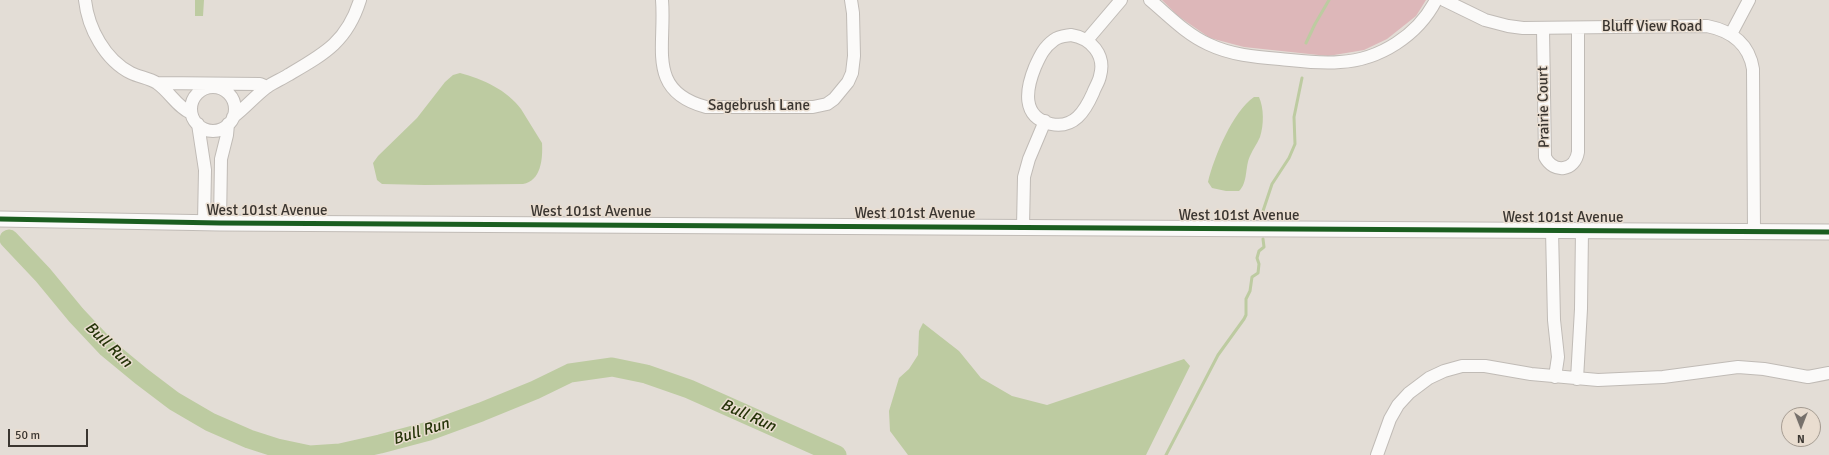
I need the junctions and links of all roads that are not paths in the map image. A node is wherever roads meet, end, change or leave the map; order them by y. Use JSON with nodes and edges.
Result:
{"nodes":[{"id":1,"x":85,"y":0,"type":"edge"},
{"id":2,"x":360,"y":0,"type":"edge"},
{"id":3,"x":662,"y":0,"type":"edge"},
{"id":4,"x":851,"y":0,"type":"edge"},
{"id":5,"x":1121,"y":0,"type":"edge"},
{"id":6,"x":1150,"y":0,"type":"edge"},
{"id":7,"x":1436,"y":0,"type":"edge"},
{"id":8,"x":1444,"y":0,"type":"edge"},
{"id":9,"x":1750,"y":0,"type":"edge"},
{"id":10,"x":1543,"y":28,"type":"junction"},
{"id":11,"x":1578,"y":28,"type":"junction"},
{"id":12,"x":1731,"y":34,"type":"junction"},
{"id":13,"x":1086,"y":40,"type":"junction"},
{"id":14,"x":157,"y":83,"type":"junction"},
{"id":15,"x":212,"y":85,"type":"junction"},
{"id":16,"x":267,"y":87,"type":"junction"},
{"id":17,"x":192,"y":113,"type":"junction"},
{"id":18,"x":230,"y":121,"type":"junction"},
{"id":19,"x":1045,"y":122,"type":"junction"},
{"id":20,"x":198,"y":124,"type":"junction"},
{"id":21,"x":0,"y":219,"type":"edge"},
{"id":22,"x":204,"y":222,"type":"junction"},
{"id":23,"x":220,"y":223,"type":"junction"},
{"id":24,"x":1023,"y":227,"type":"junction"},
{"id":25,"x":1552,"y":230,"type":"junction"},
{"id":26,"x":1582,"y":230,"type":"junction"},
{"id":27,"x":1754,"y":231,"type":"junction"},
{"id":28,"x":1829,"y":232,"type":"edge"},
{"id":29,"x":1829,"y":373,"type":"edge"},
{"id":30,"x":1555,"y":377,"type":"junction"},
{"id":31,"x":1577,"y":379,"type":"junction"},
{"id":32,"x":1377,"y":455,"type":"edge"}],
"edges":[{"from":1,"to":14,"type":"street"},
{"from":2,"to":16,"type":"street"},
{"from":3,"to":4,"type":"street","name":"Sagebrush Lane"},
{"from":5,"to":13,"type":"street"},
{"from":6,"to":7,"type":"street"},
{"from":8,"to":10,"type":"street","name":"Bluff View Road"},
{"from":9,"to":12,"type":"street"},
{"from":10,"to":11,"type":"street","name":"Bluff View Road"},
{"from":10,"to":11,"type":"street","name":"Prairie Court"},
{"from":11,"to":12,"type":"street","name":"Bluff View Road"},
{"from":12,"to":27,"type":"street","name":"Bluff View Road"},
{"from":13,"to":19,"type":"street"},
{"from":13,"to":19,"type":"street"},
{"from":14,"to":15,"type":"street"},
{"from":14,"to":17,"type":"street"},
{"from":15,"to":16,"type":"street"},
{"from":15,"to":17,"type":"street"},
{"from":15,"to":18,"type":"street"},
{"from":16,"to":18,"type":"street"},
{"from":17,"to":20,"type":"street"},
{"from":18,"to":20,"type":"street"},
{"from":18,"to":23,"type":"street"},
{"from":19,"to":24,"type":"street"},
{"from":20,"to":22,"type":"street"},
{"from":21,"to":22,"type":"street","name":"West 101st Avenue"},
{"from":22,"to":23,"type":"street","name":"West 101st Avenue"},
{"from":23,"to":24,"type":"street","name":"West 101st Avenue"},
{"from":24,"to":25,"type":"street","name":"West 101st Avenue"},
{"from":25,"to":26,"type":"street","name":"West 101st Avenue"},
{"from":25,"to":30,"type":"street"},
{"from":26,"to":27,"type":"street","name":"West 101st Avenue"},
{"from":26,"to":31,"type":"street"},
{"from":27,"to":28,"type":"street","name":"West 101st Avenue"},
{"from":29,"to":31,"type":"street"},
{"from":30,"to":31,"type":"street"},
{"from":30,"to":32,"type":"street"}]}
